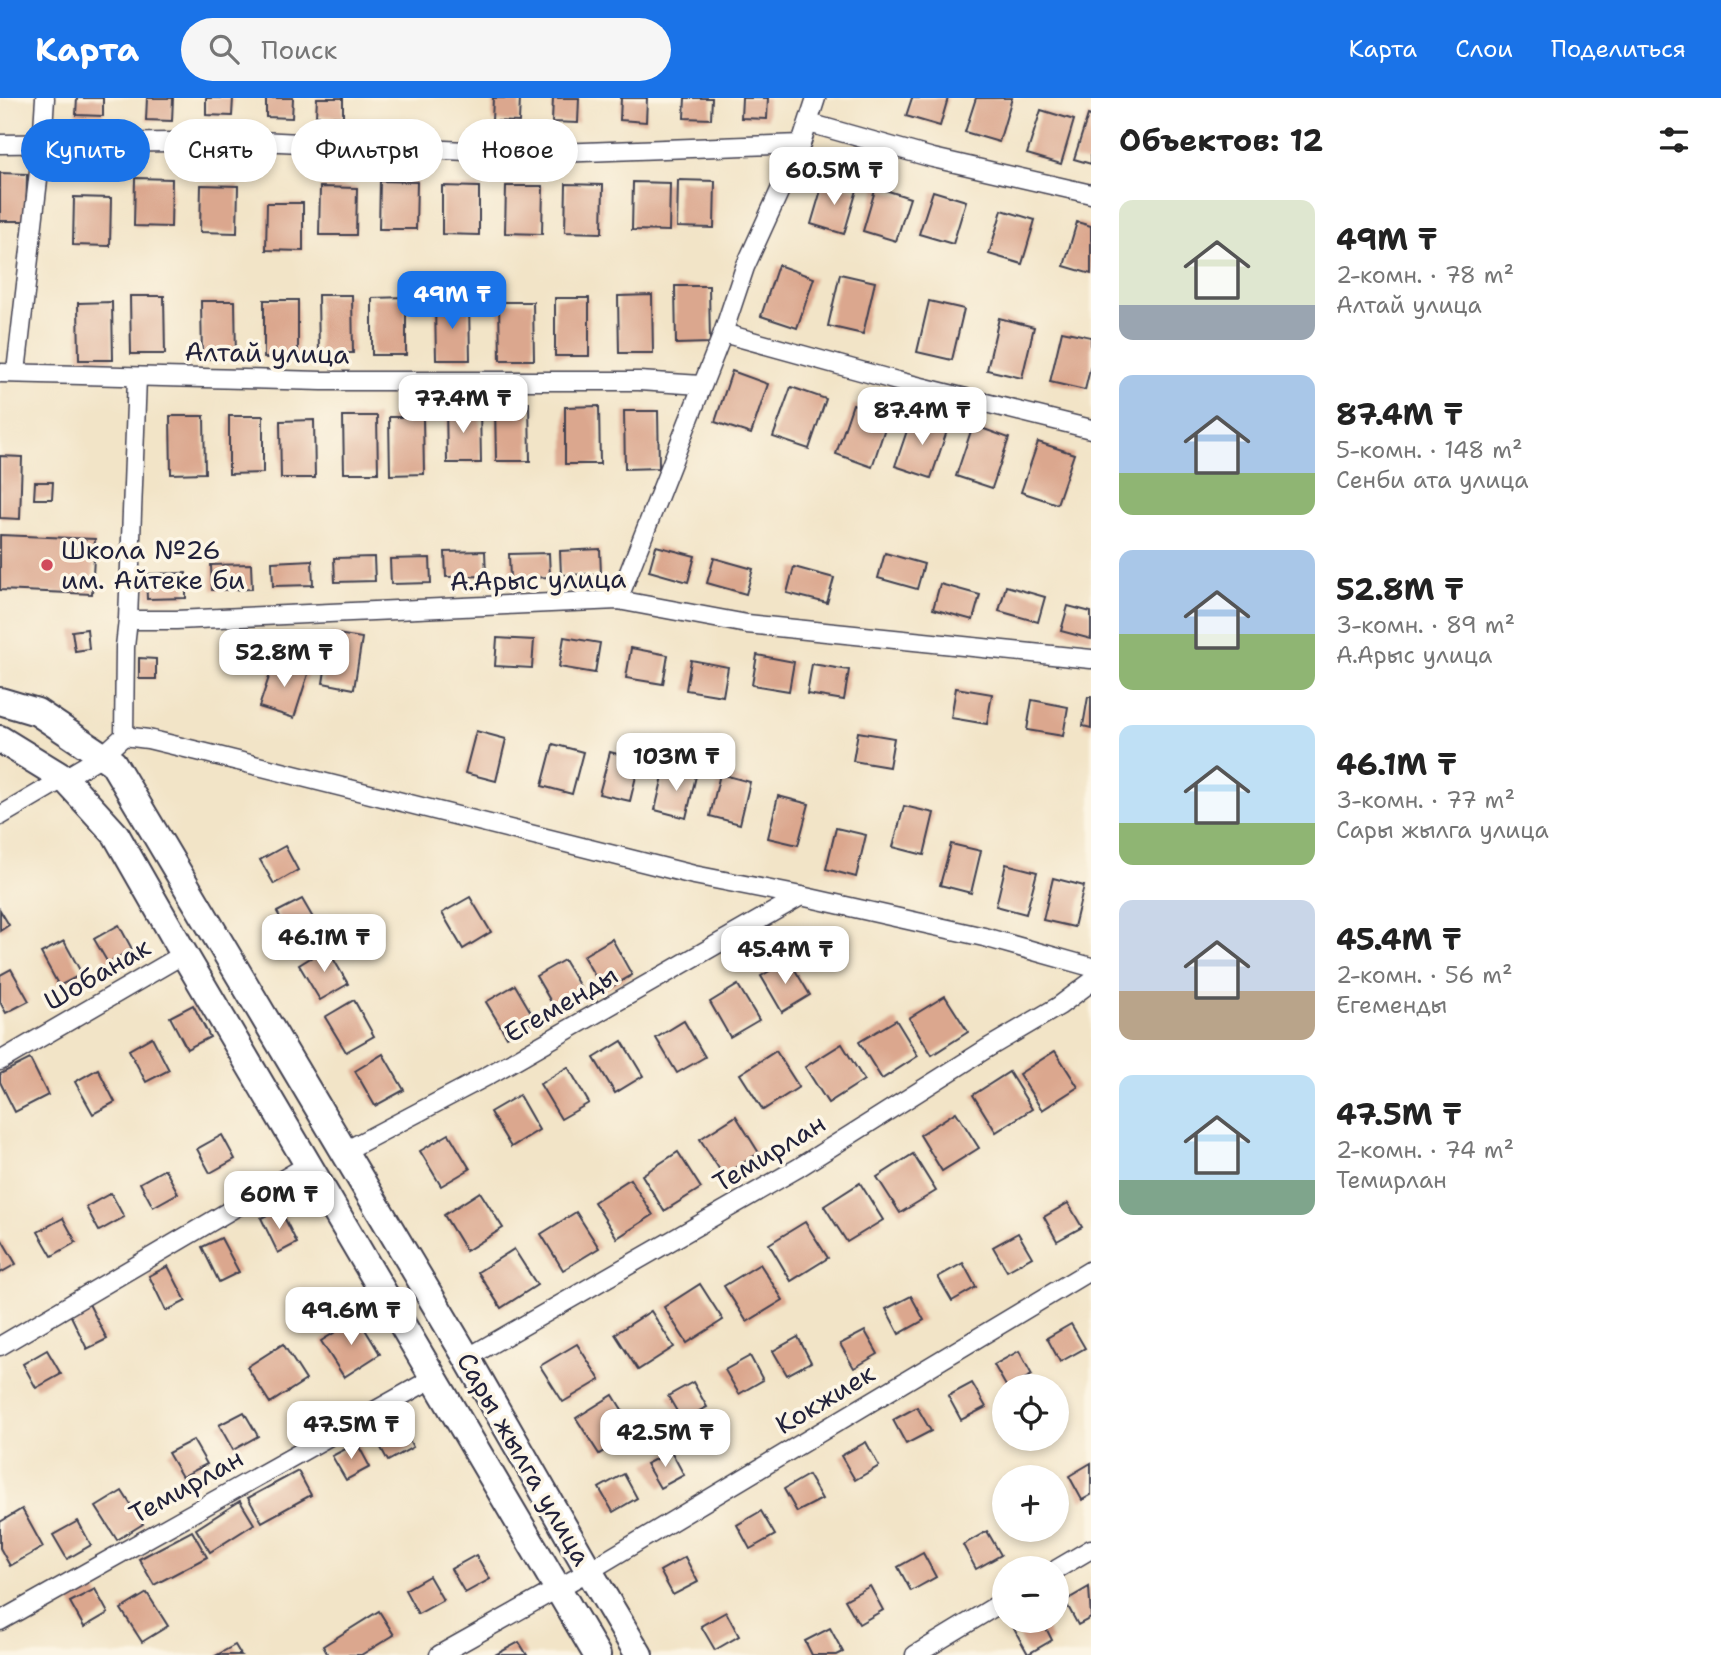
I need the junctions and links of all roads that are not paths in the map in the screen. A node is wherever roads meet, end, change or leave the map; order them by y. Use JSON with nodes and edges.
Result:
{"nodes":[{"id":1,"x":45,"y":98,"type":"edge"},
{"id":2,"x":816,"y":98,"type":"edge"},
{"id":3,"x":44,"y":119,"type":"edge"},
{"id":4,"x":809,"y":123,"type":"junction"},
{"id":5,"x":150,"y":143,"type":"edge"},
{"id":6,"x":0,"y":144,"type":"edge"},
{"id":7,"x":21,"y":144,"type":"edge"},
{"id":8,"x":801,"y":144,"type":"junction"},
{"id":9,"x":36,"y":182,"type":"edge"},
{"id":10,"x":1091,"y":194,"type":"edge"},
{"id":11,"x":723,"y":333,"type":"junction"},
{"id":12,"x":8,"y":372,"type":"edge"},
{"id":13,"x":137,"y":377,"type":"junction"},
{"id":14,"x":701,"y":385,"type":"junction"},
{"id":15,"x":1091,"y":429,"type":"edge"},
{"id":16,"x":618,"y":600,"type":"junction"},
{"id":17,"x":128,"y":620,"type":"junction"},
{"id":18,"x":1091,"y":659,"type":"edge"},
{"id":19,"x":0,"y":701,"type":"edge"},
{"id":20,"x":124,"y":736,"type":"junction"},
{"id":21,"x":0,"y":739,"type":"edge"},
{"id":22,"x":102,"y":756,"type":"junction"},
{"id":23,"x":65,"y":779,"type":"junction"},
{"id":24,"x":0,"y":816,"type":"edge"},
{"id":25,"x":801,"y":896,"type":"junction"},
{"id":26,"x":184,"y":954,"type":"junction"},
{"id":27,"x":1091,"y":967,"type":"edge"},
{"id":28,"x":1091,"y":982,"type":"edge"},
{"id":29,"x":0,"y":1061,"type":"edge"},
{"id":30,"x":343,"y":1152,"type":"junction"},
{"id":31,"x":309,"y":1164,"type":"junction"},
{"id":32,"x":1091,"y":1270,"type":"edge"},
{"id":33,"x":0,"y":1346,"type":"edge"},
{"id":34,"x":467,"y":1358,"type":"junction"},
{"id":35,"x":435,"y":1377,"type":"junction"},
{"id":36,"x":1091,"y":1549,"type":"edge"},
{"id":37,"x":1069,"y":1562,"type":"edge"},
{"id":38,"x":589,"y":1571,"type":"junction"},
{"id":39,"x":556,"y":1589,"type":"junction"},
{"id":40,"x":992,"y":1608,"type":"edge"},
{"id":41,"x":0,"y":1620,"type":"edge"},
{"id":42,"x":439,"y":1655,"type":"edge"},
{"id":43,"x":597,"y":1655,"type":"edge"},
{"id":44,"x":639,"y":1655,"type":"edge"},
{"id":45,"x":915,"y":1655,"type":"edge"}],
"edges":[{"from":1,"to":3,"type":"street"},
{"from":2,"to":4,"type":"street"},
{"from":4,"to":8,"type":"street"},
{"from":4,"to":10,"type":"street"},
{"from":5,"to":8,"type":"street"},
{"from":6,"to":7,"type":"street"},
{"from":8,"to":11,"type":"street"},
{"from":9,"to":12,"type":"street"},
{"from":11,"to":14,"type":"street"},
{"from":11,"to":15,"type":"street"},
{"from":12,"to":13,"type":"street","name":"Алтай улица"},
{"from":13,"to":14,"type":"street","name":"Алтай улица"},
{"from":13,"to":17,"type":"street"},
{"from":14,"to":16,"type":"street"},
{"from":16,"to":17,"type":"street","name":"А.Арыс улица"},
{"from":16,"to":18,"type":"street","name":"А.Арыс улица"},
{"from":17,"to":20,"type":"street"},
{"from":19,"to":22,"type":"street","name":"Сары жылга улица"},
{"from":20,"to":22,"type":"street"},
{"from":20,"to":25,"type":"street"},
{"from":21,"to":23,"type":"street","name":"Сары жылга улица"},
{"from":22,"to":23,"type":"street"},
{"from":22,"to":30,"type":"street","name":"Сары жылга улица"},
{"from":23,"to":24,"type":"street"},
{"from":23,"to":26,"type":"street","name":"Сары жылга улица"},
{"from":25,"to":27,"type":"street"},
{"from":25,"to":30,"type":"street","name":"Егеменды"},
{"from":26,"to":29,"type":"street","name":"Шобанак"},
{"from":26,"to":31,"type":"street","name":"Сары жылга улица"},
{"from":28,"to":34,"type":"street","name":"Темирлан"},
{"from":30,"to":34,"type":"street","name":"Сары жылга улица"},
{"from":31,"to":33,"type":"street"},
{"from":31,"to":35,"type":"street","name":"Сары жылга улица"},
{"from":32,"to":38,"type":"street","name":"Кокжиек"},
{"from":34,"to":38,"type":"street","name":"Сары жылга улица"},
{"from":35,"to":39,"type":"street","name":"Сары жылга улица"},
{"from":35,"to":41,"type":"street","name":"Темирлан"},
{"from":36,"to":37,"type":"street"},
{"from":38,"to":39,"type":"street","name":"Кокжиек"},
{"from":38,"to":44,"type":"street","name":"Сары жылга улица"},
{"from":39,"to":42,"type":"street","name":"Кокжиек"},
{"from":39,"to":43,"type":"street","name":"Сары жылга улица"},
{"from":40,"to":45,"type":"street"}]}
